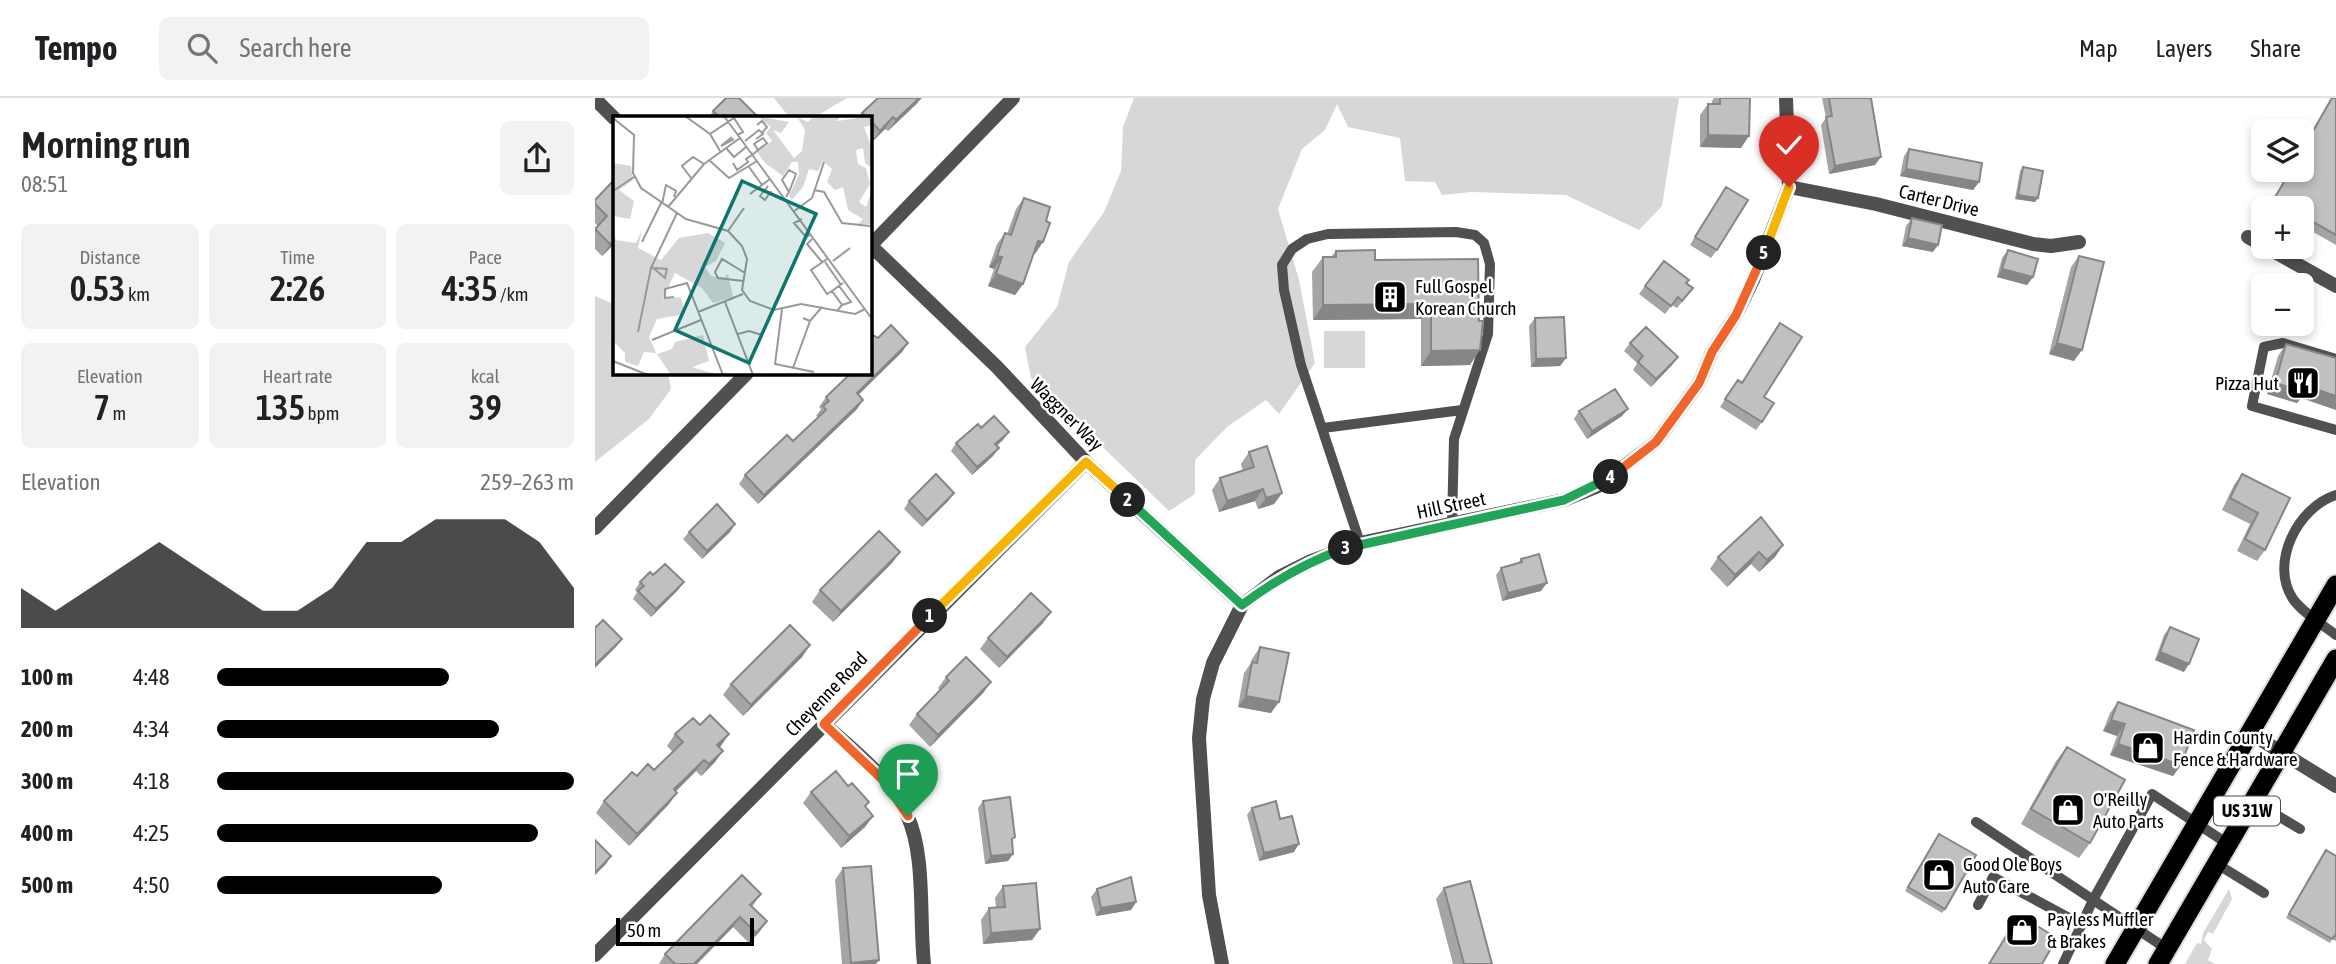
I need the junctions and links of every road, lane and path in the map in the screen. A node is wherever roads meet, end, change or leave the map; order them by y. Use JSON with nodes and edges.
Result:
{"nodes":[{"id":1,"x":1013,"y":98,"type":"edge"},
{"id":2,"x":1786,"y":98,"type":"edge"},
{"id":3,"x":595,"y":100,"type":"edge"},
{"id":4,"x":613,"y":117,"type":"edge"},
{"id":5,"x":1789,"y":187,"type":"junction"},
{"id":6,"x":2248,"y":237,"type":"dead end"},
{"id":7,"x":2251,"y":239,"type":"edge"},
{"id":8,"x":2079,"y":242,"type":"dead end"},
{"id":9,"x":871,"y":245,"type":"edge"},
{"id":10,"x":871,"y":247,"type":"edge"},
{"id":11,"x":2287,"y":259,"type":"edge"},
{"id":12,"x":2336,"y":286,"type":"edge"},
{"id":13,"x":2336,"y":359,"type":"edge"},
{"id":14,"x":746,"y":374,"type":"edge"},
{"id":15,"x":1462,"y":410,"type":"junction"},
{"id":16,"x":1323,"y":428,"type":"junction"},
{"id":17,"x":2336,"y":430,"type":"edge"},
{"id":18,"x":1086,"y":462,"type":"junction"},
{"id":19,"x":2336,"y":495,"type":"edge"},
{"id":20,"x":1452,"y":525,"type":"junction"},
{"id":21,"x":595,"y":528,"type":"edge"},
{"id":22,"x":1360,"y":543,"type":"junction"},
{"id":23,"x":2336,"y":585,"type":"edge"},
{"id":24,"x":1242,"y":605,"type":"junction"},
{"id":25,"x":2316,"y":620,"type":"junction"},
{"id":26,"x":2336,"y":635,"type":"edge"},
{"id":27,"x":2336,"y":659,"type":"edge"},
{"id":28,"x":824,"y":724,"type":"junction"},
{"id":29,"x":2250,"y":733,"type":"junction"},
{"id":30,"x":2282,"y":752,"type":"junction"},
{"id":31,"x":2336,"y":786,"type":"edge"},
{"id":32,"x":2253,"y":801,"type":"junction"},
{"id":33,"x":1976,"y":822,"type":"dead end"},
{"id":34,"x":2197,"y":825,"type":"junction"},
{"id":35,"x":2300,"y":829,"type":"dead end"},
{"id":36,"x":2228,"y":844,"type":"junction"},
{"id":37,"x":2217,"y":864,"type":"junction"},
{"id":38,"x":2264,"y":893,"type":"dead end"},
{"id":39,"x":2093,"y":900,"type":"junction"},
{"id":40,"x":1977,"y":905,"type":"dead end"},
{"id":41,"x":2081,"y":925,"type":"junction"},
{"id":42,"x":2136,"y":929,"type":"junction"},
{"id":43,"x":595,"y":955,"type":"edge"},
{"id":44,"x":2163,"y":957,"type":"edge"},
{"id":45,"x":924,"y":964,"type":"edge"},
{"id":46,"x":1222,"y":964,"type":"edge"},
{"id":47,"x":2063,"y":964,"type":"edge"},
{"id":48,"x":2115,"y":964,"type":"edge"}],
"edges":[{"from":1,"to":9,"type":"street"},
{"from":2,"to":5,"type":"street","name":"Hill Street"},
{"from":3,"to":4,"type":"street"},
{"from":5,"to":8,"type":"street","name":"Carter Drive"},
{"from":5,"to":20,"type":"street","name":"Hill Street"},
{"from":6,"to":7,"type":"street"},
{"from":10,"to":18,"type":"street","name":"Waggner Way"},
{"from":11,"to":12,"type":"street"},
{"from":13,"to":17,"type":"lane"},
{"from":14,"to":21,"type":"street"},
{"from":15,"to":16,"type":"lane"},
{"from":15,"to":16,"type":"lane"},
{"from":15,"to":20,"type":"lane"},
{"from":16,"to":22,"type":"lane"},
{"from":18,"to":24,"type":"street","name":"Waggner Way"},
{"from":18,"to":28,"type":"street","name":"Cheyenne Road"},
{"from":19,"to":25,"type":"lane"},
{"from":20,"to":22,"type":"street","name":"Hill Street"},
{"from":22,"to":24,"type":"street","name":"Hill Street"},
{"from":23,"to":25,"type":"highway","number":"US 31W"},
{"from":24,"to":46,"type":"street","name":"Hill Street"},
{"from":25,"to":26,"type":"lane"},
{"from":25,"to":29,"type":"highway","number":"US 31W"},
{"from":27,"to":30,"type":"highway","number":"US 31W"},
{"from":28,"to":43,"type":"street","name":"Cheyenne Road"},
{"from":28,"to":45,"type":"street"},
{"from":29,"to":30,"type":"street"},
{"from":29,"to":34,"type":"highway","number":"US 31W"},
{"from":30,"to":31,"type":"street"},
{"from":30,"to":32,"type":"highway","number":"US 31W"},
{"from":32,"to":35,"type":"lane"},
{"from":32,"to":36,"type":"highway","number":"US 31W"},
{"from":33,"to":39,"type":"lane"},
{"from":34,"to":36,"type":"lane"},
{"from":34,"to":39,"type":"lane"},
{"from":34,"to":42,"type":"highway","number":"US 31W"},
{"from":36,"to":37,"type":"highway","number":"US 31W"},
{"from":37,"to":38,"type":"lane"},
{"from":37,"to":44,"type":"highway","number":"US 31W"},
{"from":39,"to":41,"type":"lane"},
{"from":39,"to":42,"type":"lane"},
{"from":40,"to":41,"type":"lane"},
{"from":41,"to":47,"type":"lane"},
{"from":42,"to":44,"type":"lane"},
{"from":42,"to":48,"type":"highway","number":"US 31W"}]}
